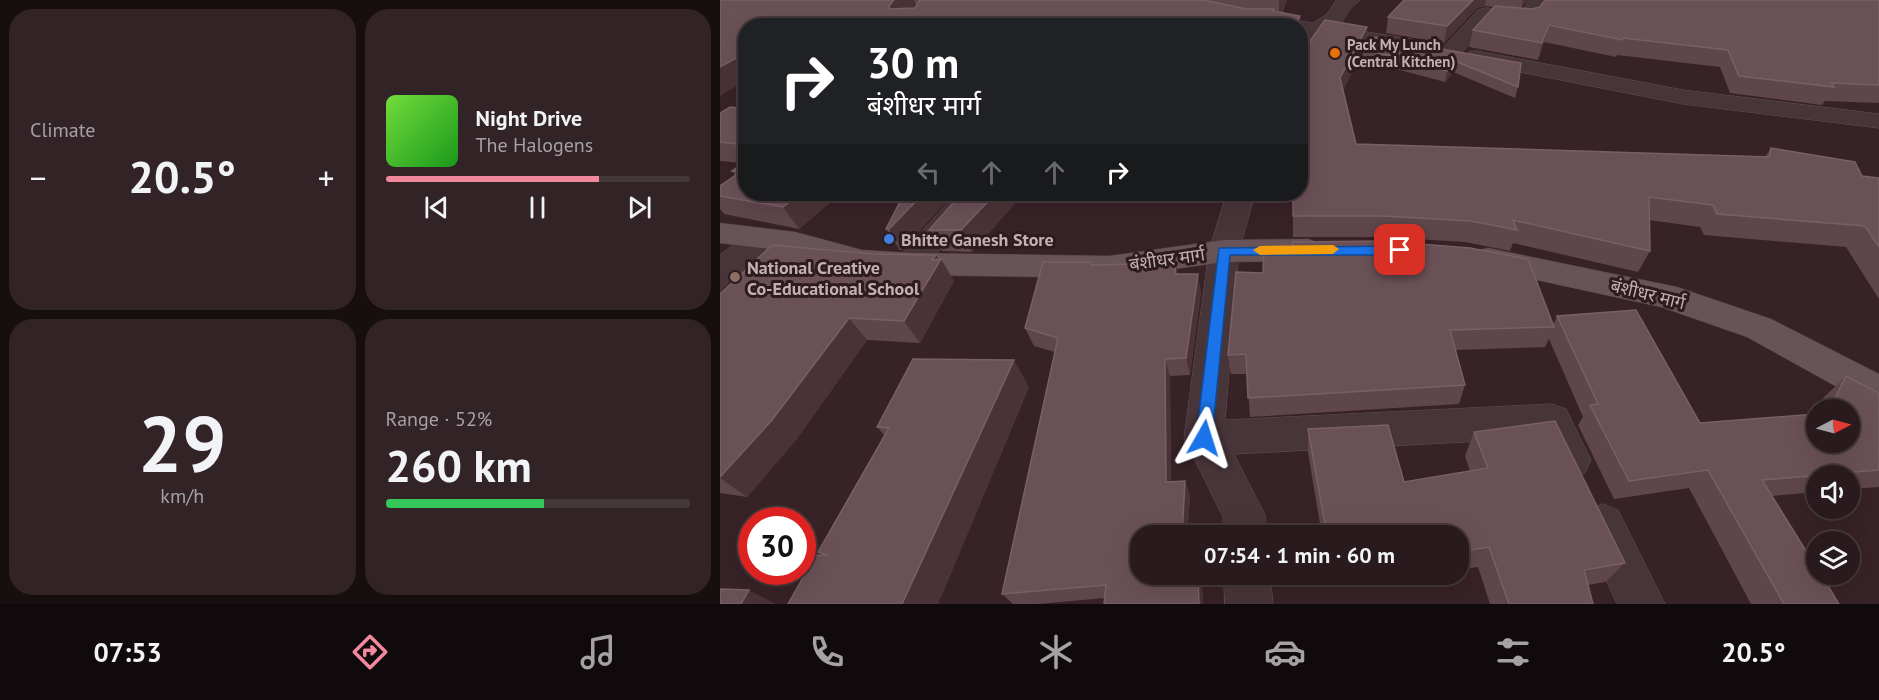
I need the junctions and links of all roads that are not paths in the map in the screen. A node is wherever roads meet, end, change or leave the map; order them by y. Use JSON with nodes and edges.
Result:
{"nodes":[{"id":1,"x":1351,"y":0,"type":"edge"},
{"id":2,"x":1539,"y":0,"type":"edge"},
{"id":3,"x":1309,"y":28,"type":"edge"},
{"id":4,"x":1450,"y":52,"type":"junction"},
{"id":5,"x":1879,"y":121,"type":"edge"},
{"id":6,"x":965,"y":201,"type":"edge"},
{"id":7,"x":1239,"y":201,"type":"edge"},
{"id":8,"x":720,"y":233,"type":"edge"},
{"id":9,"x":762,"y":238,"type":"junction"},
{"id":10,"x":795,"y":242,"type":"junction"},
{"id":11,"x":1331,"y":250,"type":"edge"},
{"id":12,"x":1224,"y":251,"type":"junction"},
{"id":13,"x":1465,"y":255,"type":"edge"},
{"id":14,"x":911,"y":264,"type":"junction"},
{"id":15,"x":720,"y":272,"type":"edge"},
{"id":16,"x":753,"y":282,"type":"edge"},
{"id":17,"x":1879,"y":392,"type":"edge"},
{"id":18,"x":1204,"y":438,"type":"junction"},
{"id":19,"x":1244,"y":525,"type":"edge"},
{"id":20,"x":1248,"y":585,"type":"edge"},
{"id":21,"x":1249,"y":604,"type":"edge"},
{"id":22,"x":1641,"y":604,"type":"edge"}],
"edges":[{"from":1,"to":3,"type":"street"},
{"from":2,"to":4,"type":"street"},
{"from":3,"to":4,"type":"street"},
{"from":4,"to":5,"type":"street"},
{"from":6,"to":14,"type":"street"},
{"from":7,"to":12,"type":"street"},
{"from":8,"to":9,"type":"main road","name":"बंशीधर मार्ग"},
{"from":9,"to":10,"type":"main road","name":"बंशीधर मार्ग"},
{"from":9,"to":15,"type":"street"},
{"from":10,"to":14,"type":"main road","name":"बंशीधर मार्ग"},
{"from":10,"to":16,"type":"street"},
{"from":11,"to":12,"type":"main road","name":"बंशीधर मार्ग"},
{"from":12,"to":14,"type":"main road","name":"बंशीधर मार्ग"},
{"from":12,"to":18,"type":"street"},
{"from":13,"to":17,"type":"main road","name":"बंशीधर मार्ग"},
{"from":18,"to":19,"type":"street"},
{"from":18,"to":22,"type":"street"},
{"from":20,"to":21,"type":"street"}]}
